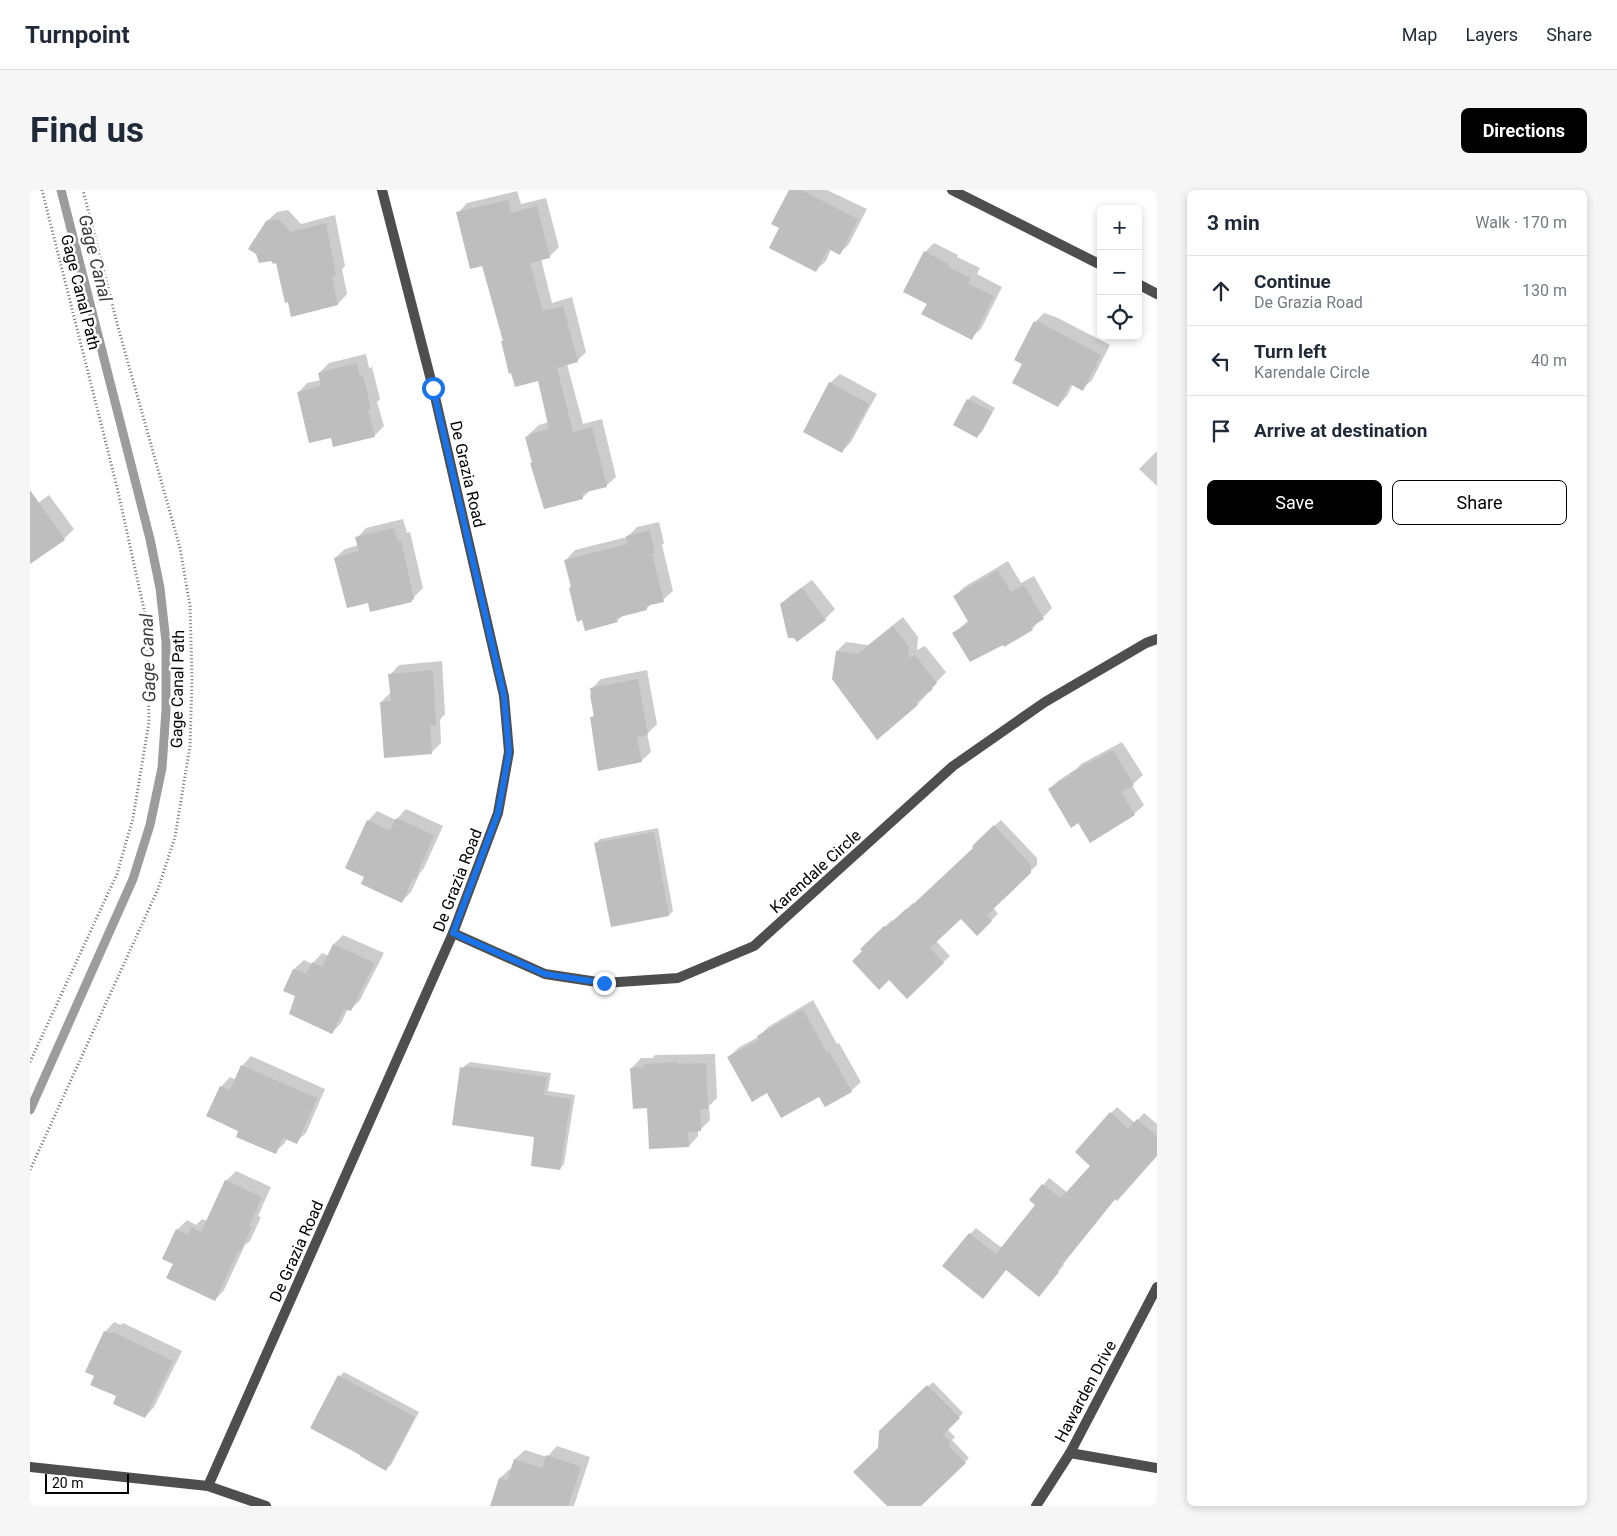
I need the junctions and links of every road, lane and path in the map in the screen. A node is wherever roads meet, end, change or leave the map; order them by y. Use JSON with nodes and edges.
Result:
{"nodes":[{"id":1,"x":42,"y":190,"type":"edge"},
{"id":2,"x":83,"y":190,"type":"edge"},
{"id":3,"x":382,"y":190,"type":"edge"},
{"id":4,"x":952,"y":190,"type":"edge"},
{"id":5,"x":1097,"y":263,"type":"edge"},
{"id":6,"x":1142,"y":286,"type":"edge"},
{"id":7,"x":1157,"y":294,"type":"edge"},
{"id":8,"x":1157,"y":638,"type":"edge"},
{"id":9,"x":453,"y":933,"type":"junction"},
{"id":10,"x":30,"y":1062,"type":"edge"},
{"id":11,"x":30,"y":1170,"type":"edge"},
{"id":12,"x":1157,"y":1287,"type":"edge"},
{"id":13,"x":1070,"y":1453,"type":"junction"},
{"id":14,"x":30,"y":1467,"type":"edge"},
{"id":15,"x":1157,"y":1468,"type":"edge"},
{"id":16,"x":208,"y":1486,"type":"junction"},
{"id":17,"x":266,"y":1506,"type":"edge"},
{"id":18,"x":1036,"y":1506,"type":"edge"}],
"edges":[{"from":1,"to":10,"type":"path","name":"Gage Canal Path"},
{"from":2,"to":11,"type":"path","name":"Gage Canal Path"},
{"from":3,"to":9,"type":"street","name":"De Grazia Road"},
{"from":4,"to":5,"type":"street"},
{"from":6,"to":7,"type":"street"},
{"from":8,"to":9,"type":"street","name":"Karendale Circle"},
{"from":9,"to":16,"type":"street","name":"De Grazia Road"},
{"from":12,"to":13,"type":"street","name":"Hawarden Drive"},
{"from":13,"to":15,"type":"street"},
{"from":13,"to":18,"type":"street","name":"Hawarden Drive"},
{"from":14,"to":16,"type":"street"},
{"from":16,"to":17,"type":"street"}]}
